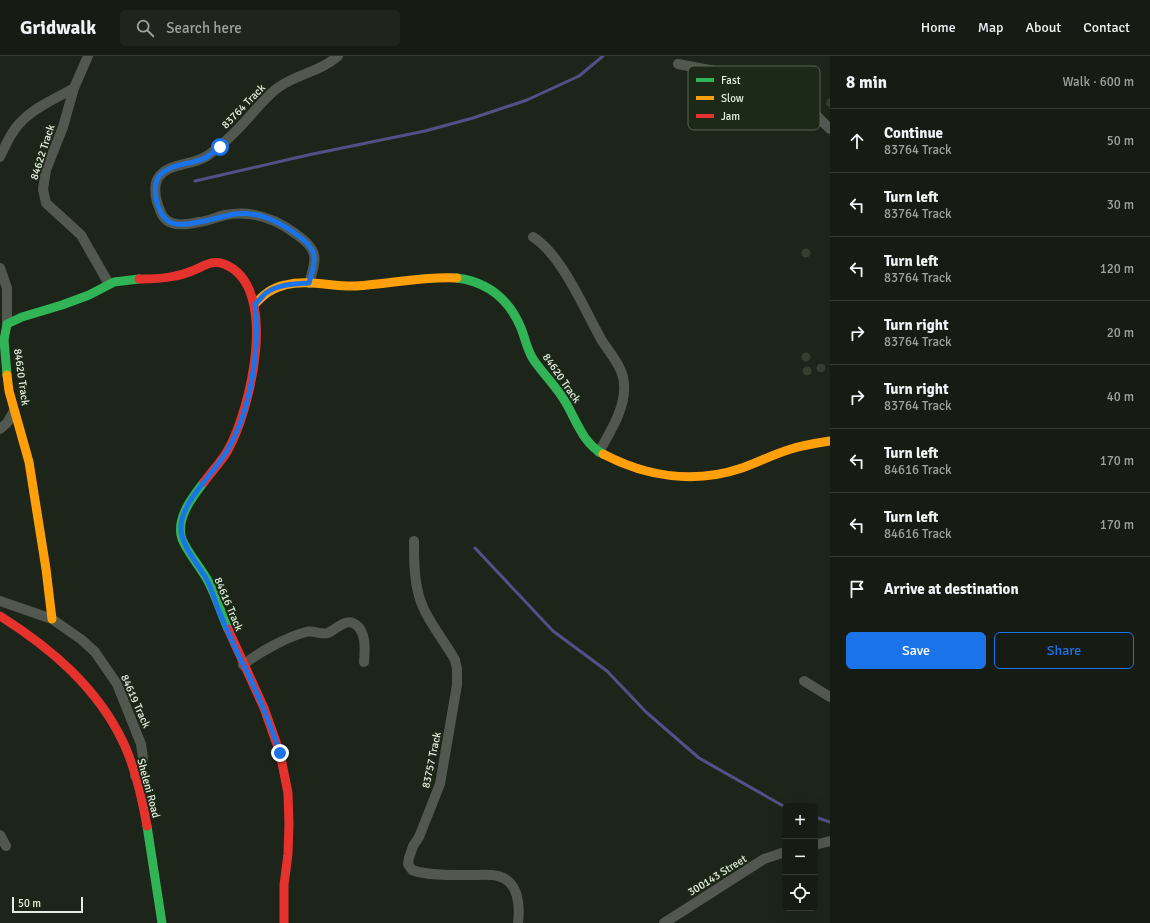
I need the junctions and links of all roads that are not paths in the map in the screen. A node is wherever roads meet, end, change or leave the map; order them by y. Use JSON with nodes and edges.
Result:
{"nodes":[{"id":1,"x":88,"y":56,"type":"edge"},
{"id":2,"x":338,"y":56,"type":"edge"},
{"id":3,"x":678,"y":64,"type":"dead end"},
{"id":4,"x":689,"y":66,"type":"edge"},
{"id":5,"x":74,"y":88,"type":"junction"},
{"id":6,"x":820,"y":119,"type":"edge"},
{"id":7,"x":830,"y":129,"type":"edge"},
{"id":8,"x":0,"y":157,"type":"edge"},
{"id":9,"x":533,"y":238,"type":"dead end"},
{"id":10,"x":0,"y":268,"type":"edge"},
{"id":11,"x":309,"y":283,"type":"junction"},
{"id":12,"x":109,"y":284,"type":"junction"},
{"id":13,"x":255,"y":304,"type":"junction"},
{"id":14,"x":8,"y":324,"type":"junction"},
{"id":15,"x":5,"y":388,"type":"edge"},
{"id":16,"x":14,"y":412,"type":"junction"},
{"id":17,"x":0,"y":429,"type":"edge"},
{"id":18,"x":830,"y":441,"type":"edge"},
{"id":19,"x":599,"y":452,"type":"junction"},
{"id":20,"x":414,"y":541,"type":"dead end"},
{"id":21,"x":0,"y":601,"type":"edge"},
{"id":22,"x":0,"y":616,"type":"edge"},
{"id":23,"x":52,"y":619,"type":"junction"},
{"id":24,"x":364,"y":662,"type":"dead end"},
{"id":25,"x":244,"y":665,"type":"junction"},
{"id":26,"x":804,"y":681,"type":"dead end"},
{"id":27,"x":830,"y":696,"type":"edge"},
{"id":28,"x":135,"y":776,"type":"junction"},
{"id":29,"x":0,"y":835,"type":"edge"},
{"id":30,"x":830,"y":841,"type":"edge"},
{"id":31,"x":818,"y":843,"type":"edge"},
{"id":32,"x":6,"y":846,"type":"dead end"},
{"id":33,"x":782,"y":853,"type":"edge"},
{"id":34,"x":162,"y":923,"type":"edge"},
{"id":35,"x":284,"y":923,"type":"edge"},
{"id":36,"x":518,"y":923,"type":"edge"},
{"id":37,"x":664,"y":923,"type":"edge"}],
"edges":[{"from":1,"to":5,"type":"street","name":"84622 Track"},
{"from":2,"to":11,"type":"street","name":"83764 Track"},
{"from":3,"to":4,"type":"street"},
{"from":5,"to":8,"type":"street"},
{"from":5,"to":12,"type":"street","name":"84622 Track"},
{"from":6,"to":7,"type":"street"},
{"from":9,"to":19,"type":"street"},
{"from":10,"to":14,"type":"street"},
{"from":11,"to":13,"type":"street"},
{"from":11,"to":19,"type":"street","name":"84620 Track"},
{"from":12,"to":13,"type":"street","name":"84616 Track"},
{"from":12,"to":14,"type":"street"},
{"from":13,"to":25,"type":"street","name":"84616 Track"},
{"from":14,"to":15,"type":"street","name":"84620 Track"},
{"from":15,"to":16,"type":"street","name":"84620 Track"},
{"from":16,"to":17,"type":"street"},
{"from":16,"to":23,"type":"street","name":"84620 Track"},
{"from":18,"to":19,"type":"street","name":"84620 Track"},
{"from":20,"to":36,"type":"street","name":"83757 Track"},
{"from":21,"to":23,"type":"street","name":"84619 Track"},
{"from":22,"to":28,"type":"street","name":"Sheleni Road"},
{"from":23,"to":28,"type":"street","name":"84619 Track"},
{"from":24,"to":25,"type":"street"},
{"from":25,"to":35,"type":"street","name":"84616 Track"},
{"from":26,"to":27,"type":"street"},
{"from":28,"to":34,"type":"street","name":"Sheleni Road"},
{"from":29,"to":32,"type":"street"},
{"from":30,"to":31,"type":"street"},
{"from":33,"to":37,"type":"street","name":"300143 Street"}]}
